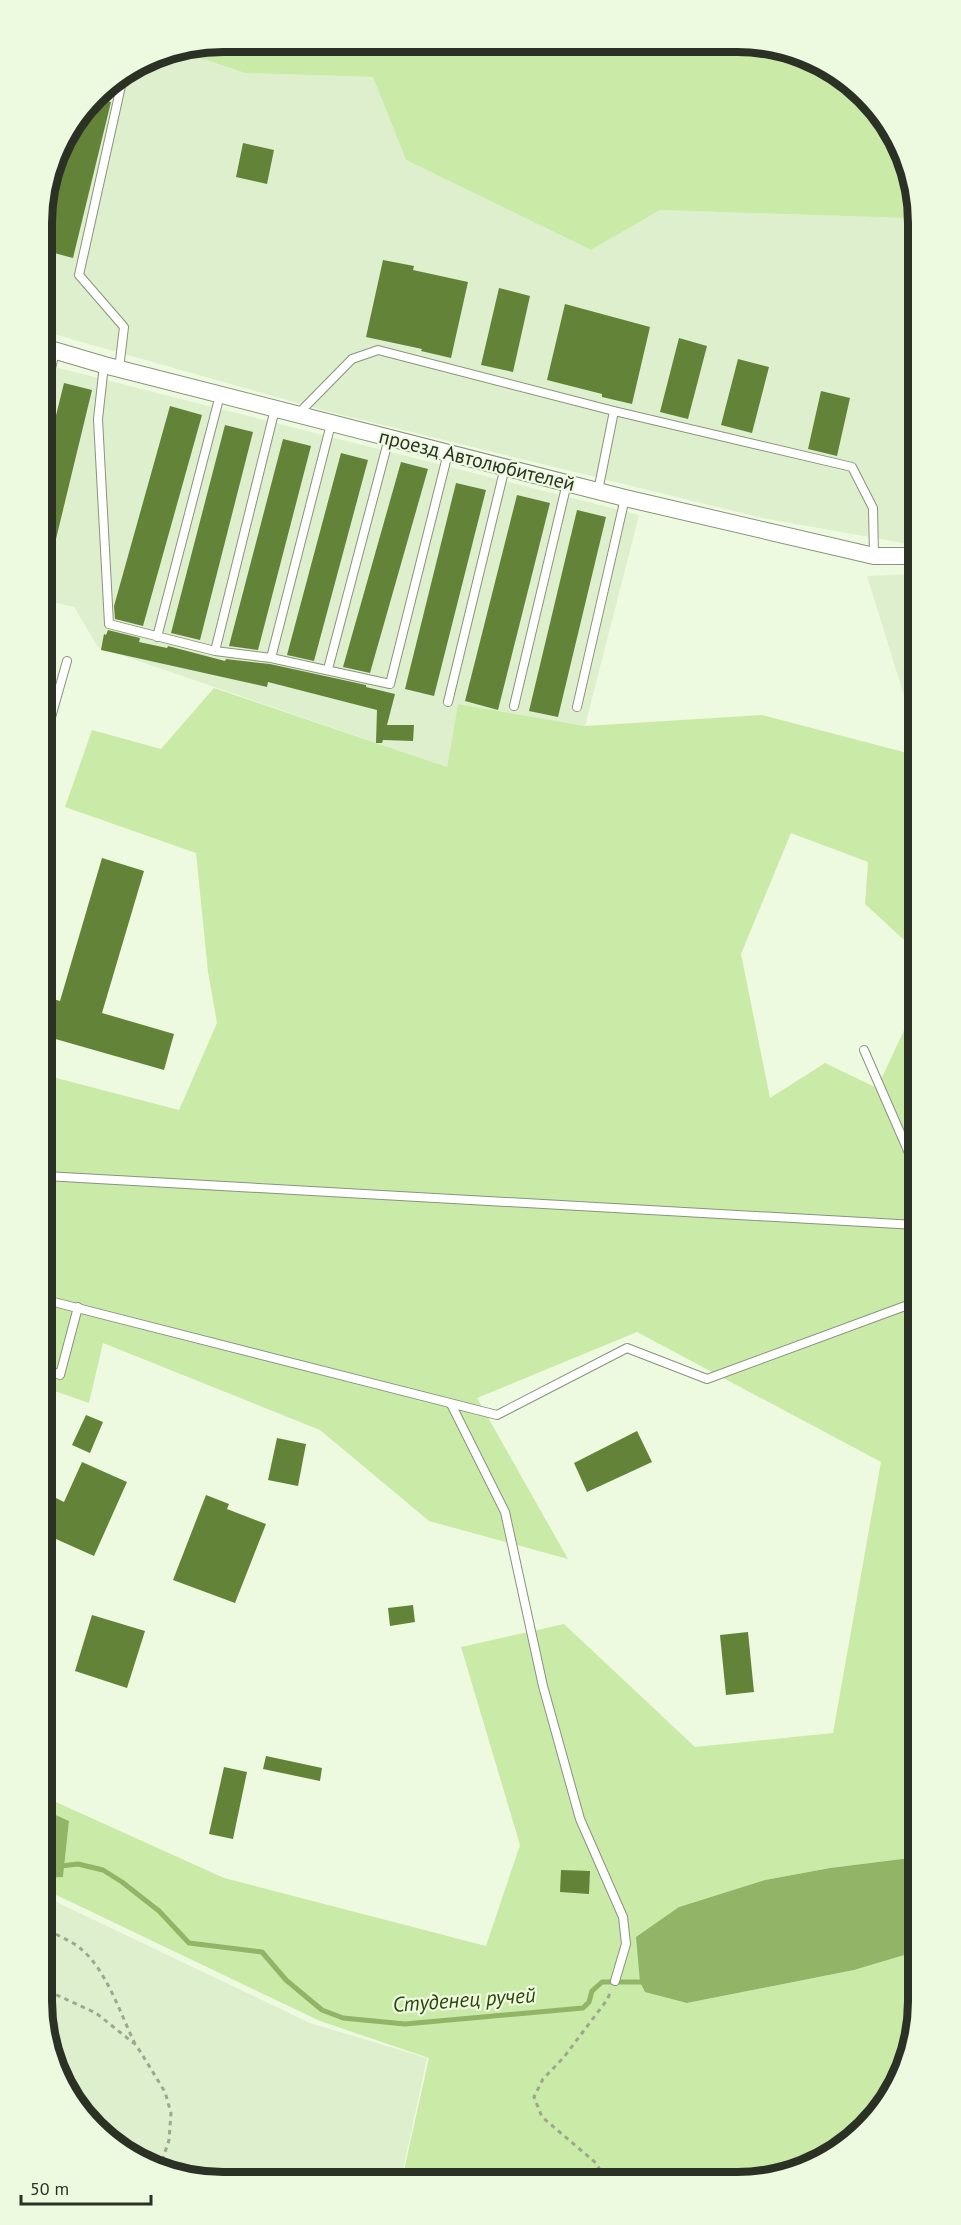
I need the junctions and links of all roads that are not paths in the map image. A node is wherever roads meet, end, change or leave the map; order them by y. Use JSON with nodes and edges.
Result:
{"nodes":[{"id":1,"x":121,"y":87,"type":"edge"},
{"id":2,"x":53,"y":350,"type":"edge"},
{"id":3,"x":112,"y":367,"type":"junction"},
{"id":4,"x":220,"y":395,"type":"junction"},
{"id":5,"x":275,"y":409,"type":"junction"},
{"id":6,"x":614,"y":411,"type":"junction"},
{"id":7,"x":297,"y":415,"type":"junction"},
{"id":8,"x":331,"y":424,"type":"junction"},
{"id":9,"x":389,"y":438,"type":"junction"},
{"id":10,"x":448,"y":453,"type":"junction"},
{"id":11,"x":505,"y":467,"type":"junction"},
{"id":12,"x":567,"y":483,"type":"junction"},
{"id":13,"x":598,"y":491,"type":"junction"},
{"id":14,"x":625,"y":498,"type":"junction"},
{"id":15,"x":874,"y":556,"type":"junction"},
{"id":16,"x":908,"y":556,"type":"edge"},
{"id":17,"x":157,"y":637,"type":"junction"},
{"id":18,"x":214,"y":651,"type":"junction"},
{"id":19,"x":271,"y":658,"type":"junction"},
{"id":20,"x":67,"y":661,"type":"dead end"},
{"id":21,"x":328,"y":669,"type":"junction"},
{"id":22,"x":448,"y":702,"type":"dead end"},
{"id":23,"x":514,"y":706,"type":"dead end"},
{"id":24,"x":577,"y":707,"type":"dead end"},
{"id":25,"x":53,"y":711,"type":"edge"},
{"id":26,"x":864,"y":1050,"type":"dead end"},
{"id":27,"x":908,"y":1151,"type":"edge"},
{"id":28,"x":52,"y":1176,"type":"edge"},
{"id":29,"x":908,"y":1225,"type":"edge"},
{"id":30,"x":52,"y":1301,"type":"edge"},
{"id":31,"x":908,"y":1305,"type":"edge"},
{"id":32,"x":78,"y":1307,"type":"junction"},
{"id":33,"x":52,"y":1372,"type":"edge"},
{"id":34,"x":451,"y":1404,"type":"junction"},
{"id":35,"x":615,"y":1981,"type":"road end"}],
"edges":[{"from":1,"to":3,"type":"lane"},
{"from":2,"to":3,"type":"street","name":"проезд Автолюбителей"},
{"from":3,"to":4,"type":"street","name":"проезд Автолюбителей"},
{"from":3,"to":17,"type":"lane"},
{"from":4,"to":5,"type":"street","name":"проезд Автолюбителей"},
{"from":4,"to":17,"type":"lane"},
{"from":5,"to":7,"type":"street","name":"проезд Автолюбителей"},
{"from":5,"to":18,"type":"lane"},
{"from":6,"to":7,"type":"lane"},
{"from":6,"to":13,"type":"lane"},
{"from":6,"to":15,"type":"lane"},
{"from":7,"to":8,"type":"street","name":"проезд Автолюбителей"},
{"from":8,"to":9,"type":"street","name":"проезд Автолюбителей"},
{"from":8,"to":19,"type":"lane"},
{"from":9,"to":10,"type":"street","name":"проезд Автолюбителей"},
{"from":9,"to":21,"type":"lane"},
{"from":10,"to":11,"type":"street","name":"проезд Автолюбителей"},
{"from":10,"to":21,"type":"lane"},
{"from":11,"to":12,"type":"street","name":"проезд Автолюбителей"},
{"from":11,"to":22,"type":"lane"},
{"from":12,"to":13,"type":"street","name":"проезд Автолюбителей"},
{"from":12,"to":23,"type":"lane"},
{"from":13,"to":14,"type":"street","name":"проезд Автолюбителей"},
{"from":14,"to":15,"type":"street","name":"проезд Автолюбителей"},
{"from":14,"to":24,"type":"lane"},
{"from":15,"to":16,"type":"street","name":"проезд Автолюбителей"},
{"from":17,"to":18,"type":"lane"},
{"from":18,"to":19,"type":"lane"},
{"from":19,"to":21,"type":"lane"},
{"from":20,"to":25,"type":"lane"},
{"from":26,"to":27,"type":"lane"},
{"from":28,"to":29,"type":"lane"},
{"from":30,"to":32,"type":"lane"},
{"from":31,"to":34,"type":"lane"},
{"from":32,"to":33,"type":"lane"},
{"from":32,"to":34,"type":"lane"},
{"from":34,"to":35,"type":"lane"}]}
